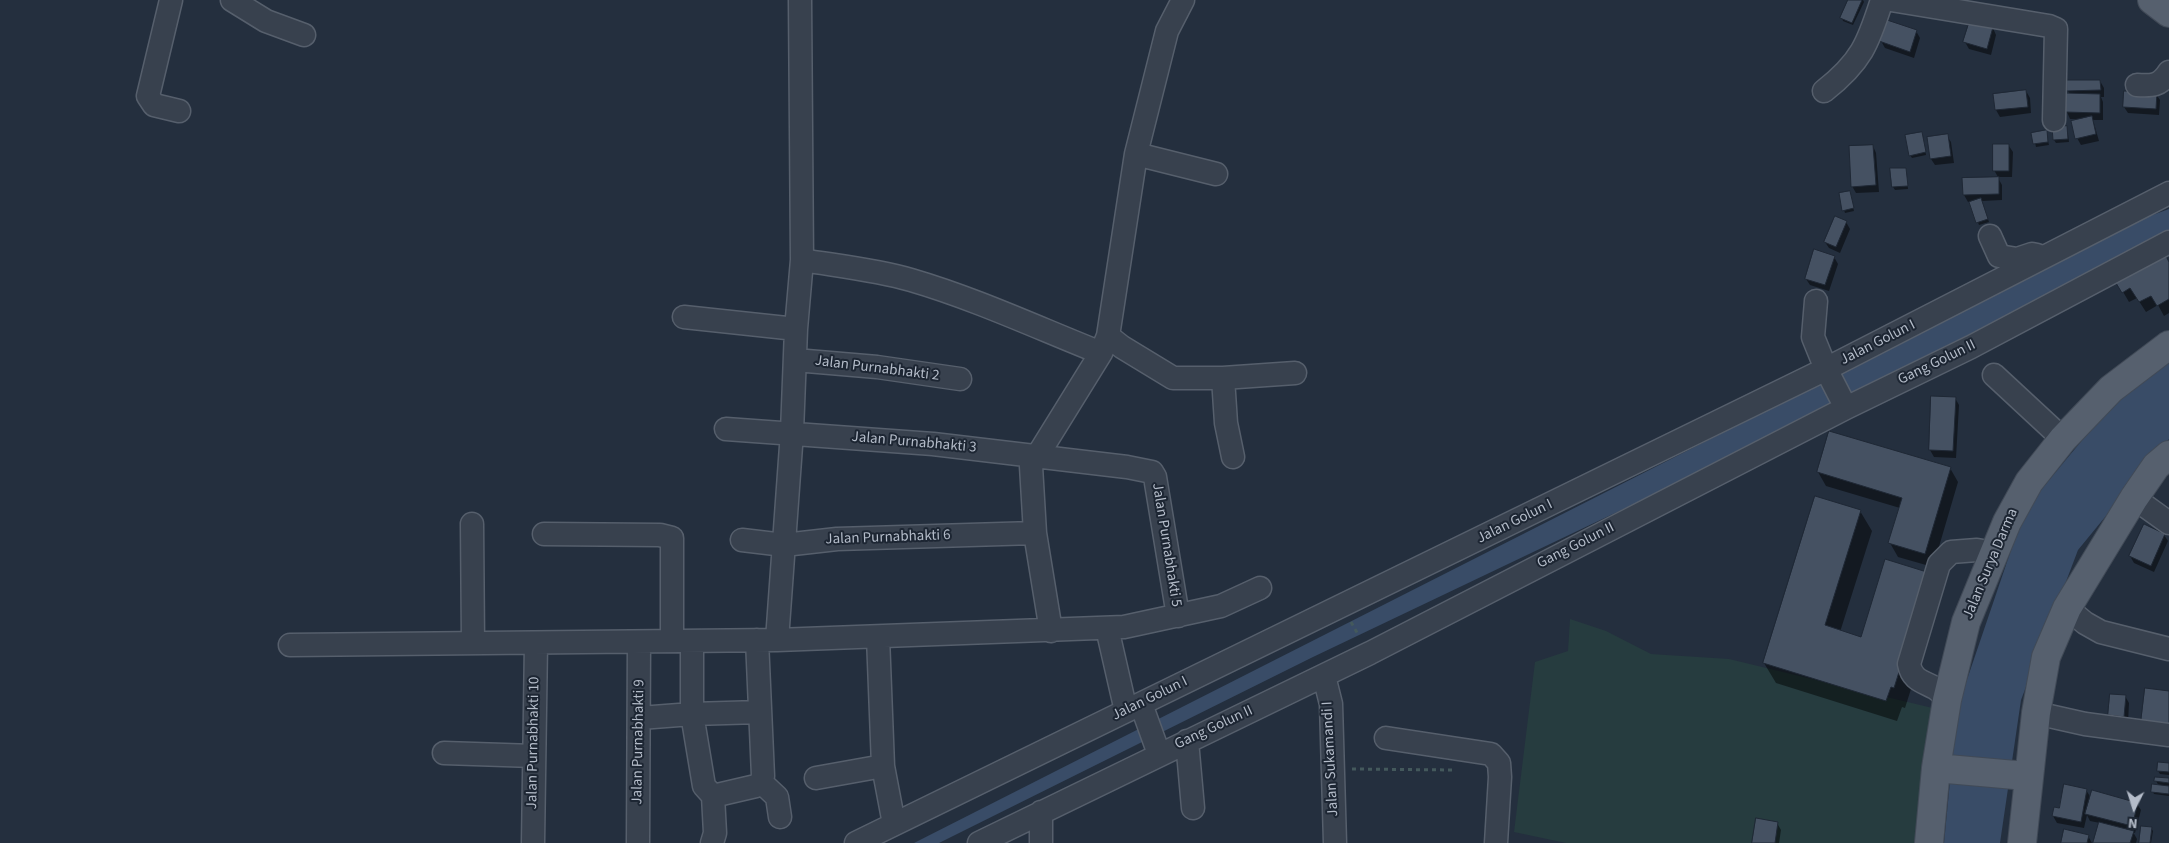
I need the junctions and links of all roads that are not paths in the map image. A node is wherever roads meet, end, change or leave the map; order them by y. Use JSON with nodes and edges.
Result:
{"nodes":[{"id":1,"x":171,"y":0,"type":"edge"},
{"id":2,"x":232,"y":0,"type":"edge"},
{"id":3,"x":800,"y":0,"type":"edge"},
{"id":4,"x":1183,"y":0,"type":"edge"},
{"id":5,"x":1882,"y":0,"type":"edge"},
{"id":6,"x":1891,"y":0,"type":"edge"},
{"id":7,"x":2152,"y":0,"type":"edge"},
{"id":8,"x":2169,"y":13,"type":"edge"},
{"id":9,"x":304,"y":35,"type":"dead end"},
{"id":10,"x":2169,"y":72,"type":"edge"},
{"id":11,"x":2137,"y":85,"type":"dead end"},
{"id":12,"x":1824,"y":91,"type":"dead end"},
{"id":13,"x":179,"y":111,"type":"dead end"},
{"id":14,"x":2054,"y":120,"type":"dead end"},
{"id":15,"x":1136,"y":154,"type":"junction"},
{"id":16,"x":1216,"y":174,"type":"dead end"},
{"id":17,"x":2169,"y":193,"type":"edge"},
{"id":18,"x":1990,"y":236,"type":"dead end"},
{"id":19,"x":2169,"y":242,"type":"edge"},
{"id":20,"x":2042,"y":259,"type":"junction"},
{"id":21,"x":802,"y":260,"type":"junction"},
{"id":22,"x":1816,"y":301,"type":"dead end"},
{"id":23,"x":684,"y":317,"type":"dead end"},
{"id":24,"x":796,"y":329,"type":"junction"},
{"id":25,"x":1104,"y":344,"type":"junction"},
{"id":26,"x":2169,"y":345,"type":"edge"},
{"id":27,"x":795,"y":360,"type":"junction"},
{"id":28,"x":1828,"y":372,"type":"junction"},
{"id":29,"x":1295,"y":373,"type":"dead end"},
{"id":30,"x":1994,"y":375,"type":"dead end"},
{"id":31,"x":1223,"y":378,"type":"junction"},
{"id":32,"x":960,"y":379,"type":"dead end"},
{"id":33,"x":1845,"y":406,"type":"junction"},
{"id":34,"x":726,"y":428,"type":"dead end"},
{"id":35,"x":792,"y":432,"type":"junction"},
{"id":36,"x":2063,"y":438,"type":"junction"},
{"id":37,"x":2169,"y":455,"type":"edge"},
{"id":38,"x":1036,"y":456,"type":"junction"},
{"id":39,"x":1233,"y":457,"type":"dead end"},
{"id":40,"x":2134,"y":498,"type":"junction"},
{"id":41,"x":2169,"y":523,"type":"edge"},
{"id":42,"x":472,"y":524,"type":"dead end"},
{"id":43,"x":1036,"y":532,"type":"junction"},
{"id":44,"x":544,"y":534,"type":"dead end"},
{"id":45,"x":742,"y":540,"type":"dead end"},
{"id":46,"x":784,"y":545,"type":"junction"},
{"id":47,"x":1994,"y":554,"type":"junction"},
{"id":48,"x":1260,"y":588,"type":"dead end"},
{"id":49,"x":2067,"y":608,"type":"junction"},
{"id":50,"x":1178,"y":616,"type":"junction"},
{"id":51,"x":1107,"y":628,"type":"junction"},
{"id":52,"x":1051,"y":631,"type":"junction"},
{"id":53,"x":878,"y":637,"type":"junction"},
{"id":54,"x":767,"y":640,"type":"junction"},
{"id":55,"x":682,"y":641,"type":"junction"},
{"id":56,"x":639,"y":642,"type":"junction"},
{"id":57,"x":536,"y":643,"type":"junction"},
{"id":58,"x":473,"y":644,"type":"junction"},
{"id":59,"x":290,"y":645,"type":"dead end"},
{"id":60,"x":2169,"y":649,"type":"edge"},
{"id":61,"x":1324,"y":676,"type":"junction"},
{"id":62,"x":1947,"y":700,"type":"junction"},
{"id":63,"x":760,"y":712,"type":"junction"},
{"id":64,"x":1138,"y":712,"type":"junction"},
{"id":65,"x":692,"y":714,"type":"junction"},
{"id":66,"x":640,"y":718,"type":"junction"},
{"id":67,"x":2034,"y":726,"type":"junction"},
{"id":68,"x":2169,"y":735,"type":"edge"},
{"id":69,"x":1386,"y":738,"type":"dead end"},
{"id":70,"x":1187,"y":740,"type":"junction"},
{"id":71,"x":1157,"y":750,"type":"junction"},
{"id":72,"x":444,"y":753,"type":"dead end"},
{"id":73,"x":534,"y":756,"type":"junction"},
{"id":74,"x":883,"y":766,"type":"junction"},
{"id":75,"x":1941,"y":768,"type":"junction"},
{"id":76,"x":2012,"y":775,"type":"junction"},
{"id":77,"x":816,"y":778,"type":"dead end"},
{"id":78,"x":761,"y":782,"type":"junction"},
{"id":79,"x":714,"y":796,"type":"junction"},
{"id":80,"x":1193,"y":808,"type":"dead end"},
{"id":81,"x":1040,"y":812,"type":"junction"},
{"id":82,"x":780,"y":817,"type":"dead end"},
{"id":83,"x":894,"y":824,"type":"junction"},
{"id":84,"x":2024,"y":832,"type":"edge"},
{"id":85,"x":533,"y":843,"type":"edge"},
{"id":86,"x":638,"y":843,"type":"edge"},
{"id":87,"x":712,"y":843,"type":"edge"},
{"id":88,"x":856,"y":843,"type":"edge"},
{"id":89,"x":979,"y":843,"type":"edge"},
{"id":90,"x":1041,"y":843,"type":"edge"},
{"id":91,"x":1334,"y":843,"type":"edge"},
{"id":92,"x":1496,"y":843,"type":"edge"},
{"id":93,"x":1929,"y":843,"type":"edge"}],
"edges":[{"from":1,"to":13,"type":"street"},
{"from":2,"to":9,"type":"street"},
{"from":3,"to":21,"type":"street"},
{"from":4,"to":15,"type":"street"},
{"from":5,"to":12,"type":"street"},
{"from":6,"to":14,"type":"street"},
{"from":7,"to":8,"type":"main road"},
{"from":10,"to":11,"type":"street"},
{"from":15,"to":16,"type":"street"},
{"from":15,"to":25,"type":"street"},
{"from":17,"to":20,"type":"street","name":"Jalan Golun I"},
{"from":18,"to":20,"type":"street"},
{"from":19,"to":33,"type":"street","name":"Gang Golun II"},
{"from":20,"to":28,"type":"street","name":"Jalan Golun I"},
{"from":21,"to":24,"type":"street"},
{"from":21,"to":25,"type":"street"},
{"from":22,"to":28,"type":"street"},
{"from":23,"to":24,"type":"street"},
{"from":24,"to":27,"type":"street"},
{"from":25,"to":31,"type":"street"},
{"from":25,"to":38,"type":"street"},
{"from":26,"to":36,"type":"main road","name":"Jalan Surya Darma"},
{"from":27,"to":32,"type":"street","name":"Jalan Purnabhakti 2"},
{"from":27,"to":35,"type":"street"},
{"from":28,"to":33,"type":"street"},
{"from":28,"to":64,"type":"street","name":"Jalan Golun I"},
{"from":29,"to":31,"type":"street"},
{"from":30,"to":36,"type":"street"},
{"from":31,"to":39,"type":"street"},
{"from":33,"to":61,"type":"street","name":"Gang Golun II"},
{"from":34,"to":35,"type":"street","name":"Jalan Purnabhakti 3"},
{"from":35,"to":38,"type":"street","name":"Jalan Purnabhakti 3"},
{"from":35,"to":46,"type":"street"},
{"from":36,"to":47,"type":"main road","name":"Jalan Surya Darma"},
{"from":37,"to":40,"type":"main road"},
{"from":38,"to":43,"type":"street"},
{"from":38,"to":50,"type":"street","name":"Jalan Purnabhakti 5"},
{"from":40,"to":41,"type":"street"},
{"from":40,"to":49,"type":"main road"},
{"from":42,"to":58,"type":"street"},
{"from":43,"to":46,"type":"street","name":"Jalan Purnabhakti 6"},
{"from":43,"to":52,"type":"street"},
{"from":44,"to":55,"type":"street"},
{"from":45,"to":46,"type":"street","name":"Jalan Purnabhakti 6"},
{"from":46,"to":54,"type":"street"},
{"from":47,"to":62,"type":"main road","name":"Jalan Surya Darma"},
{"from":47,"to":62,"type":"street"},
{"from":48,"to":50,"type":"street"},
{"from":49,"to":60,"type":"street"},
{"from":49,"to":67,"type":"main road"},
{"from":50,"to":51,"type":"street"},
{"from":51,"to":52,"type":"street"},
{"from":51,"to":64,"type":"street"},
{"from":52,"to":53,"type":"street"},
{"from":53,"to":54,"type":"street"},
{"from":53,"to":74,"type":"street"},
{"from":54,"to":55,"type":"street"},
{"from":54,"to":63,"type":"street"},
{"from":55,"to":56,"type":"street"},
{"from":55,"to":65,"type":"street"},
{"from":56,"to":57,"type":"street"},
{"from":56,"to":66,"type":"street","name":"Jalan Purnabhakti 9"},
{"from":57,"to":58,"type":"street"},
{"from":57,"to":73,"type":"street","name":"Jalan Purnabhakti 10"},
{"from":58,"to":59,"type":"street"},
{"from":61,"to":70,"type":"street","name":"Gang Golun II"},
{"from":61,"to":91,"type":"street","name":"Jalan Sukamandi I"},
{"from":62,"to":75,"type":"main road","name":"Jalan Surya Darma"},
{"from":63,"to":65,"type":"street"},
{"from":63,"to":78,"type":"street"},
{"from":64,"to":71,"type":"street"},
{"from":64,"to":83,"type":"street","name":"Jalan Golun I"},
{"from":65,"to":66,"type":"street"},
{"from":65,"to":79,"type":"street"},
{"from":66,"to":86,"type":"street","name":"Jalan Purnabhakti 9"},
{"from":67,"to":68,"type":"street"},
{"from":67,"to":76,"type":"main road"},
{"from":67,"to":84,"type":"main road"},
{"from":69,"to":92,"type":"street"},
{"from":70,"to":71,"type":"street","name":"Gang Golun II"},
{"from":70,"to":80,"type":"street"},
{"from":71,"to":81,"type":"street","name":"Gang Golun II"},
{"from":72,"to":73,"type":"street"},
{"from":73,"to":85,"type":"street","name":"Jalan Purnabhakti 10"},
{"from":74,"to":77,"type":"street"},
{"from":74,"to":83,"type":"street"},
{"from":75,"to":76,"type":"main road"},
{"from":75,"to":93,"type":"main road","name":"Jalan Surya Darma"},
{"from":76,"to":84,"type":"main road"},
{"from":78,"to":79,"type":"street"},
{"from":78,"to":82,"type":"street"},
{"from":79,"to":87,"type":"street"},
{"from":81,"to":89,"type":"street","name":"Gang Golun II"},
{"from":81,"to":90,"type":"street"},
{"from":83,"to":88,"type":"street","name":"Jalan Golun I"}]}
